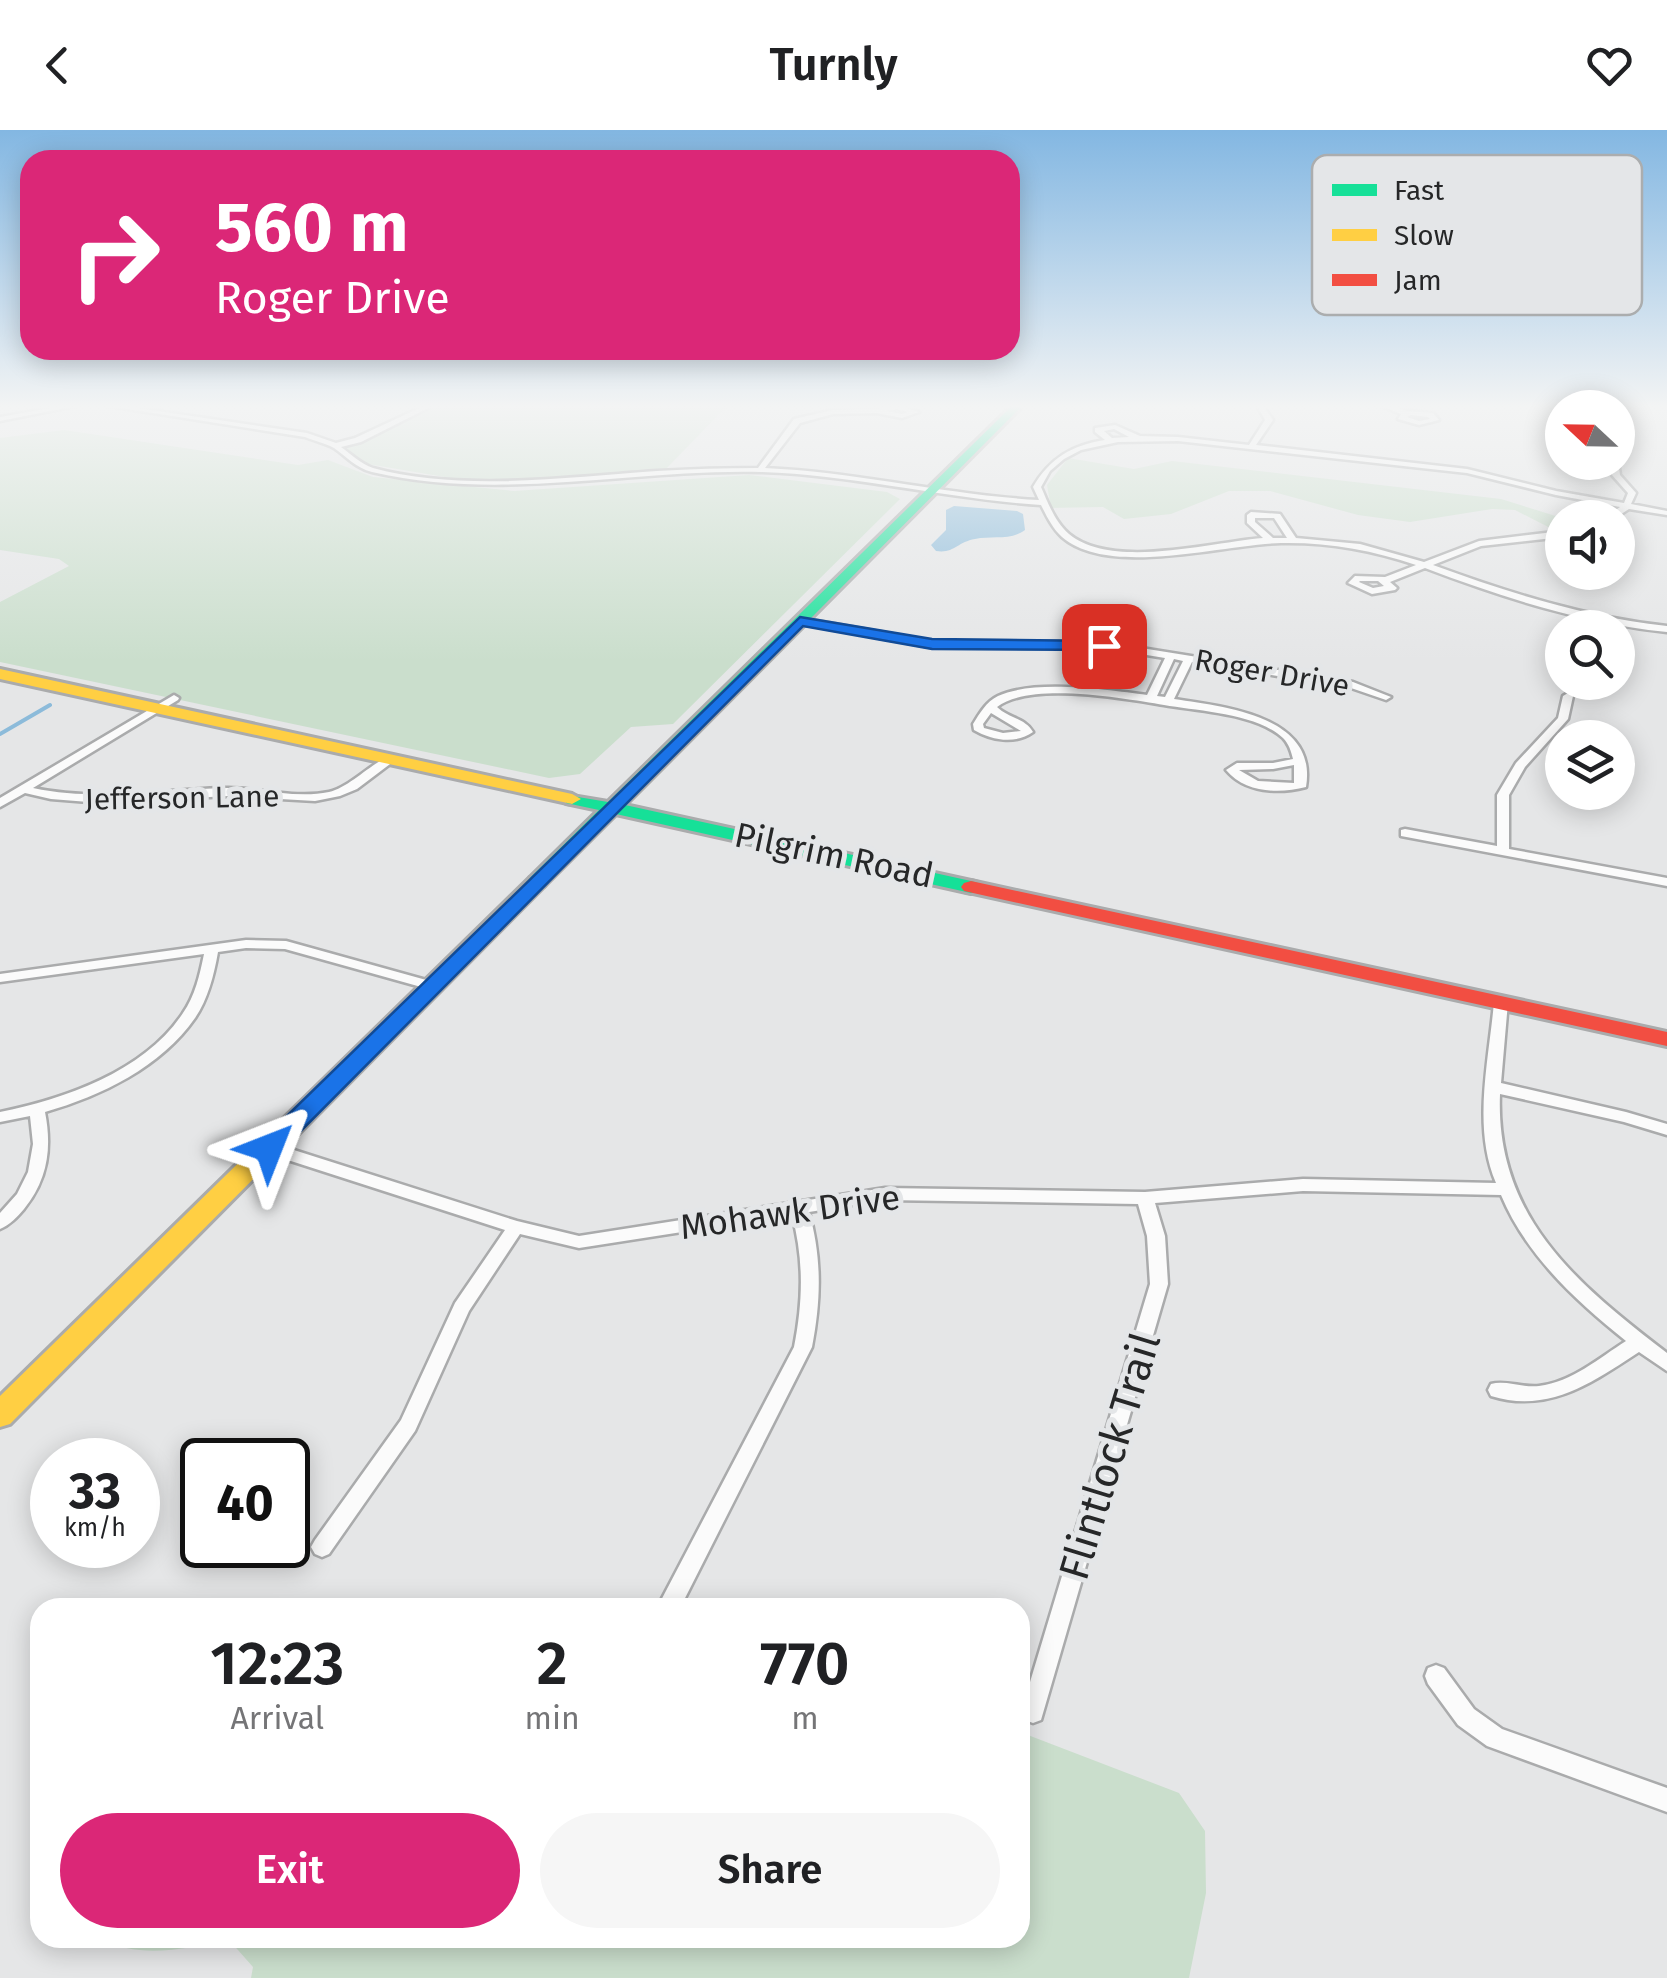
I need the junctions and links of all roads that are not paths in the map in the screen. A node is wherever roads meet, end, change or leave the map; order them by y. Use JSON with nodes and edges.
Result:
{"nodes":[{"id":1,"x":922,"y":490,"type":"edge"},
{"id":2,"x":1038,"y":490,"type":"edge"},
{"id":3,"x":1552,"y":490,"type":"edge"},
{"id":4,"x":928,"y":491,"type":"junction"},
{"id":5,"x":1042,"y":500,"type":"junction"},
{"id":6,"x":1595,"y":500,"type":"edge"},
{"id":7,"x":1635,"y":508,"type":"edge"},
{"id":8,"x":1667,"y":513,"type":"edge"},
{"id":9,"x":1545,"y":536,"type":"edge"},
{"id":10,"x":1292,"y":538,"type":"junction"},
{"id":11,"x":1270,"y":540,"type":"junction"},
{"id":12,"x":1429,"y":564,"type":"junction"},
{"id":13,"x":1386,"y":580,"type":"dead end"},
{"id":14,"x":800,"y":621,"type":"junction"},
{"id":15,"x":1667,"y":629,"type":"edge"},
{"id":16,"x":1171,"y":656,"type":"junction"},
{"id":17,"x":1189,"y":659,"type":"junction"},
{"id":18,"x":0,"y":674,"type":"edge"},
{"id":19,"x":1386,"y":697,"type":"dead end"},
{"id":20,"x":1150,"y":700,"type":"junction"},
{"id":21,"x":1567,"y":700,"type":"edge"},
{"id":22,"x":166,"y":703,"type":"junction"},
{"id":23,"x":1167,"y":703,"type":"junction"},
{"id":24,"x":990,"y":706,"type":"dead end"},
{"id":25,"x":392,"y":758,"type":"junction"},
{"id":26,"x":1299,"y":761,"type":"junction"},
{"id":27,"x":23,"y":789,"type":"junction"},
{"id":28,"x":0,"y":802,"type":"edge"},
{"id":29,"x":613,"y":806,"type":"junction"},
{"id":30,"x":1404,"y":833,"type":"dead end"},
{"id":31,"x":1503,"y":850,"type":"junction"},
{"id":32,"x":1667,"y":882,"type":"edge"},
{"id":33,"x":212,"y":950,"type":"junction"},
{"id":34,"x":0,"y":978,"type":"edge"},
{"id":35,"x":432,"y":986,"type":"junction"},
{"id":36,"x":1501,"y":1002,"type":"junction"},
{"id":37,"x":1667,"y":1038,"type":"edge"},
{"id":38,"x":1494,"y":1088,"type":"junction"},
{"id":39,"x":37,"y":1111,"type":"junction"},
{"id":40,"x":0,"y":1117,"type":"edge"},
{"id":41,"x":1667,"y":1130,"type":"edge"},
{"id":42,"x":269,"y":1148,"type":"junction"},
{"id":43,"x":1505,"y":1188,"type":"junction"},
{"id":44,"x":1145,"y":1198,"type":"junction"},
{"id":45,"x":799,"y":1208,"type":"junction"},
{"id":46,"x":0,"y":1223,"type":"edge"},
{"id":47,"x":516,"y":1226,"type":"junction"},
{"id":48,"x":1639,"y":1342,"type":"junction"},
{"id":49,"x":1667,"y":1364,"type":"edge"},
{"id":50,"x":1498,"y":1390,"type":"dead end"},
{"id":51,"x":0,"y":1415,"type":"edge"},
{"id":52,"x":322,"y":1547,"type":"dead end"},
{"id":53,"x":673,"y":1598,"type":"edge"},
{"id":54,"x":1436,"y":1676,"type":"dead end"},
{"id":55,"x":1032,"y":1712,"type":"dead end"},
{"id":56,"x":1667,"y":1800,"type":"edge"}],
"edges":[{"from":1,"to":4,"type":"street"},
{"from":2,"to":5,"type":"street"},
{"from":3,"to":6,"type":"street"},
{"from":4,"to":5,"type":"street"},
{"from":4,"to":14,"type":"street"},
{"from":5,"to":11,"type":"street"},
{"from":7,"to":8,"type":"street"},
{"from":9,"to":12,"type":"street"},
{"from":10,"to":11,"type":"street"},
{"from":10,"to":11,"type":"street"},
{"from":10,"to":12,"type":"street"},
{"from":12,"to":13,"type":"street"},
{"from":12,"to":15,"type":"street"},
{"from":14,"to":16,"type":"street","name":"Roger Drive"},
{"from":14,"to":29,"type":"street"},
{"from":16,"to":17,"type":"street","name":"Roger Drive"},
{"from":16,"to":20,"type":"street"},
{"from":17,"to":19,"type":"street","name":"Roger Drive"},
{"from":17,"to":23,"type":"street"},
{"from":18,"to":22,"type":"street","name":"Pilgrim Road"},
{"from":20,"to":23,"type":"street"},
{"from":20,"to":24,"type":"street"},
{"from":21,"to":31,"type":"street"},
{"from":22,"to":25,"type":"street","name":"Pilgrim Road"},
{"from":22,"to":27,"type":"street"},
{"from":23,"to":26,"type":"street"},
{"from":25,"to":27,"type":"street","name":"Jefferson Lane"},
{"from":25,"to":29,"type":"street","name":"Pilgrim Road"},
{"from":26,"to":26,"type":"street"},
{"from":27,"to":28,"type":"street"},
{"from":29,"to":35,"type":"street"},
{"from":29,"to":36,"type":"street","name":"Pilgrim Road"},
{"from":30,"to":31,"type":"street"},
{"from":31,"to":32,"type":"street"},
{"from":33,"to":34,"type":"street"},
{"from":33,"to":35,"type":"street"},
{"from":33,"to":39,"type":"street"},
{"from":35,"to":42,"type":"street"},
{"from":36,"to":37,"type":"street","name":"Pilgrim Road"},
{"from":36,"to":38,"type":"street"},
{"from":38,"to":41,"type":"street"},
{"from":38,"to":43,"type":"street"},
{"from":39,"to":40,"type":"street"},
{"from":39,"to":46,"type":"street"},
{"from":42,"to":47,"type":"street","name":"Mohawk Drive"},
{"from":42,"to":51,"type":"street"},
{"from":43,"to":44,"type":"street","name":"Mohawk Drive"},
{"from":43,"to":48,"type":"street"},
{"from":44,"to":45,"type":"street","name":"Mohawk Drive"},
{"from":44,"to":55,"type":"street","name":"Flintlock Trail"},
{"from":45,"to":47,"type":"street","name":"Mohawk Drive"},
{"from":45,"to":53,"type":"street"},
{"from":47,"to":52,"type":"street"},
{"from":48,"to":49,"type":"street"},
{"from":48,"to":50,"type":"street"},
{"from":54,"to":56,"type":"street"}]}
